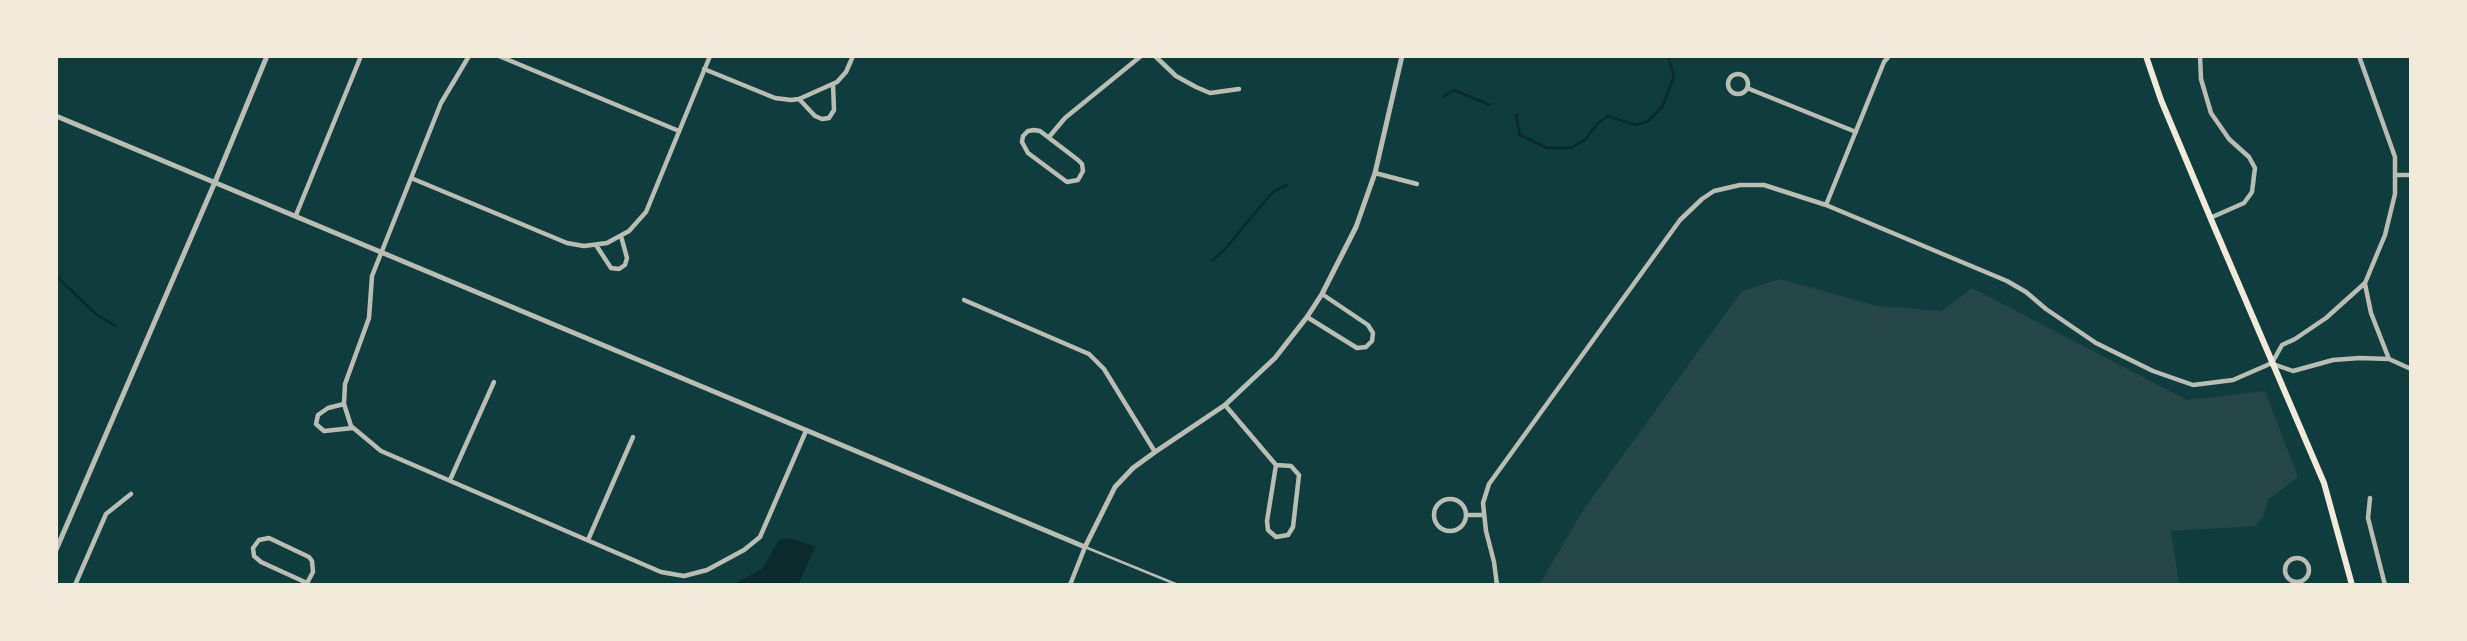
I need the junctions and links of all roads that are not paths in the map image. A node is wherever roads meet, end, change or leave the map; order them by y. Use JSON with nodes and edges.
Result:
{"nodes":[{"id":1,"x":267,"y":56,"type":"edge"},
{"id":2,"x":361,"y":56,"type":"edge"},
{"id":3,"x":469,"y":56,"type":"edge"},
{"id":4,"x":499,"y":56,"type":"edge"},
{"id":5,"x":710,"y":56,"type":"edge"},
{"id":6,"x":853,"y":56,"type":"edge"},
{"id":7,"x":1141,"y":56,"type":"edge"},
{"id":8,"x":1156,"y":56,"type":"edge"},
{"id":9,"x":1889,"y":56,"type":"edge"},
{"id":10,"x":2146,"y":56,"type":"edge"},
{"id":11,"x":2200,"y":56,"type":"edge"},
{"id":12,"x":2359,"y":56,"type":"edge"},
{"id":13,"x":1402,"y":58,"type":"edge"},
{"id":14,"x":704,"y":69,"type":"junction"},
{"id":15,"x":833,"y":84,"type":"junction"},
{"id":16,"x":1747,"y":88,"type":"junction"},
{"id":17,"x":1239,"y":89,"type":"dead end"},
{"id":18,"x":799,"y":99,"type":"junction"},
{"id":19,"x":56,"y":116,"type":"edge"},
{"id":20,"x":679,"y":131,"type":"junction"},
{"id":21,"x":1856,"y":132,"type":"junction"},
{"id":22,"x":1049,"y":137,"type":"junction"},
{"id":23,"x":1374,"y":173,"type":"junction"},
{"id":24,"x":2396,"y":175,"type":"junction"},
{"id":25,"x":2411,"y":175,"type":"edge"},
{"id":26,"x":411,"y":178,"type":"junction"},
{"id":27,"x":215,"y":182,"type":"junction"},
{"id":28,"x":1417,"y":184,"type":"dead end"},
{"id":29,"x":1826,"y":205,"type":"junction"},
{"id":30,"x":296,"y":215,"type":"junction"},
{"id":31,"x":2210,"y":218,"type":"junction"},
{"id":32,"x":621,"y":236,"type":"junction"},
{"id":33,"x":596,"y":245,"type":"junction"},
{"id":34,"x":380,"y":252,"type":"junction"},
{"id":35,"x":2365,"y":283,"type":"junction"},
{"id":36,"x":1322,"y":294,"type":"junction"},
{"id":37,"x":964,"y":300,"type":"dead end"},
{"id":38,"x":1307,"y":317,"type":"junction"},
{"id":39,"x":2389,"y":359,"type":"junction"},
{"id":40,"x":2272,"y":363,"type":"junction"},
{"id":41,"x":2411,"y":369,"type":"edge"},
{"id":42,"x":494,"y":382,"type":"dead end"},
{"id":43,"x":344,"y":404,"type":"junction"},
{"id":44,"x":1225,"y":405,"type":"junction"},
{"id":45,"x":353,"y":428,"type":"junction"},
{"id":46,"x":806,"y":431,"type":"junction"},
{"id":47,"x":633,"y":437,"type":"dead end"},
{"id":48,"x":1155,"y":452,"type":"junction"},
{"id":49,"x":1276,"y":465,"type":"junction"},
{"id":50,"x":450,"y":480,"type":"junction"},
{"id":51,"x":131,"y":494,"type":"dead end"},
{"id":52,"x":2370,"y":498,"type":"dead end"},
{"id":53,"x":1466,"y":515,"type":"junction"},
{"id":54,"x":1484,"y":515,"type":"junction"},
{"id":55,"x":588,"y":540,"type":"junction"},
{"id":56,"x":1085,"y":547,"type":"junction"},
{"id":57,"x":56,"y":550,"type":"edge"},
{"id":58,"x":2306,"y":582,"type":"edge"},
{"id":59,"x":307,"y":584,"type":"edge"},
{"id":60,"x":75,"y":585,"type":"edge"},
{"id":61,"x":1070,"y":585,"type":"edge"},
{"id":62,"x":1178,"y":585,"type":"edge"},
{"id":63,"x":1497,"y":585,"type":"edge"},
{"id":64,"x":2352,"y":585,"type":"edge"},
{"id":65,"x":2385,"y":585,"type":"edge"}],
"edges":[{"from":1,"to":27,"type":"street"},
{"from":2,"to":30,"type":"street"},
{"from":3,"to":26,"type":"street"},
{"from":4,"to":20,"type":"street"},
{"from":5,"to":14,"type":"street"},
{"from":6,"to":15,"type":"street"},
{"from":7,"to":22,"type":"street"},
{"from":8,"to":17,"type":"street"},
{"from":9,"to":21,"type":"street"},
{"from":10,"to":31,"type":"main road"},
{"from":11,"to":31,"type":"street"},
{"from":12,"to":24,"type":"street"},
{"from":13,"to":23,"type":"street"},
{"from":14,"to":18,"type":"street"},
{"from":14,"to":20,"type":"street"},
{"from":15,"to":18,"type":"street"},
{"from":15,"to":18,"type":"street"},
{"from":16,"to":16,"type":"street"},
{"from":16,"to":21,"type":"street"},
{"from":19,"to":27,"type":"street"},
{"from":20,"to":32,"type":"street"},
{"from":21,"to":29,"type":"street"},
{"from":22,"to":22,"type":"street"},
{"from":23,"to":28,"type":"street"},
{"from":23,"to":36,"type":"street"},
{"from":24,"to":25,"type":"street"},
{"from":24,"to":35,"type":"street"},
{"from":26,"to":33,"type":"street"},
{"from":26,"to":34,"type":"street"},
{"from":27,"to":30,"type":"street"},
{"from":27,"to":57,"type":"street"},
{"from":29,"to":40,"type":"street"},
{"from":29,"to":54,"type":"street"},
{"from":30,"to":34,"type":"street"},
{"from":31,"to":40,"type":"main road"},
{"from":32,"to":33,"type":"street"},
{"from":32,"to":33,"type":"street"},
{"from":34,"to":43,"type":"street"},
{"from":34,"to":46,"type":"street"},
{"from":35,"to":39,"type":"street"},
{"from":35,"to":40,"type":"street"},
{"from":36,"to":38,"type":"street"},
{"from":36,"to":38,"type":"street"},
{"from":37,"to":48,"type":"street"},
{"from":38,"to":44,"type":"street"},
{"from":39,"to":40,"type":"street"},
{"from":39,"to":41,"type":"street"},
{"from":40,"to":64,"type":"main road"},
{"from":42,"to":50,"type":"street"},
{"from":43,"to":45,"type":"street"},
{"from":43,"to":45,"type":"street"},
{"from":44,"to":48,"type":"street"},
{"from":44,"to":49,"type":"street"},
{"from":45,"to":50,"type":"street"},
{"from":46,"to":55,"type":"street"},
{"from":46,"to":56,"type":"street"},
{"from":47,"to":55,"type":"street"},
{"from":48,"to":56,"type":"street"},
{"from":49,"to":49,"type":"street"},
{"from":50,"to":55,"type":"street"},
{"from":51,"to":60,"type":"street"},
{"from":52,"to":65,"type":"street"},
{"from":53,"to":53,"type":"street"},
{"from":53,"to":54,"type":"street"},
{"from":54,"to":63,"type":"street"},
{"from":56,"to":61,"type":"street"},
{"from":56,"to":62,"type":"lane"},
{"from":58,"to":58,"type":"street"},
{"from":59,"to":59,"type":"street"}]}
